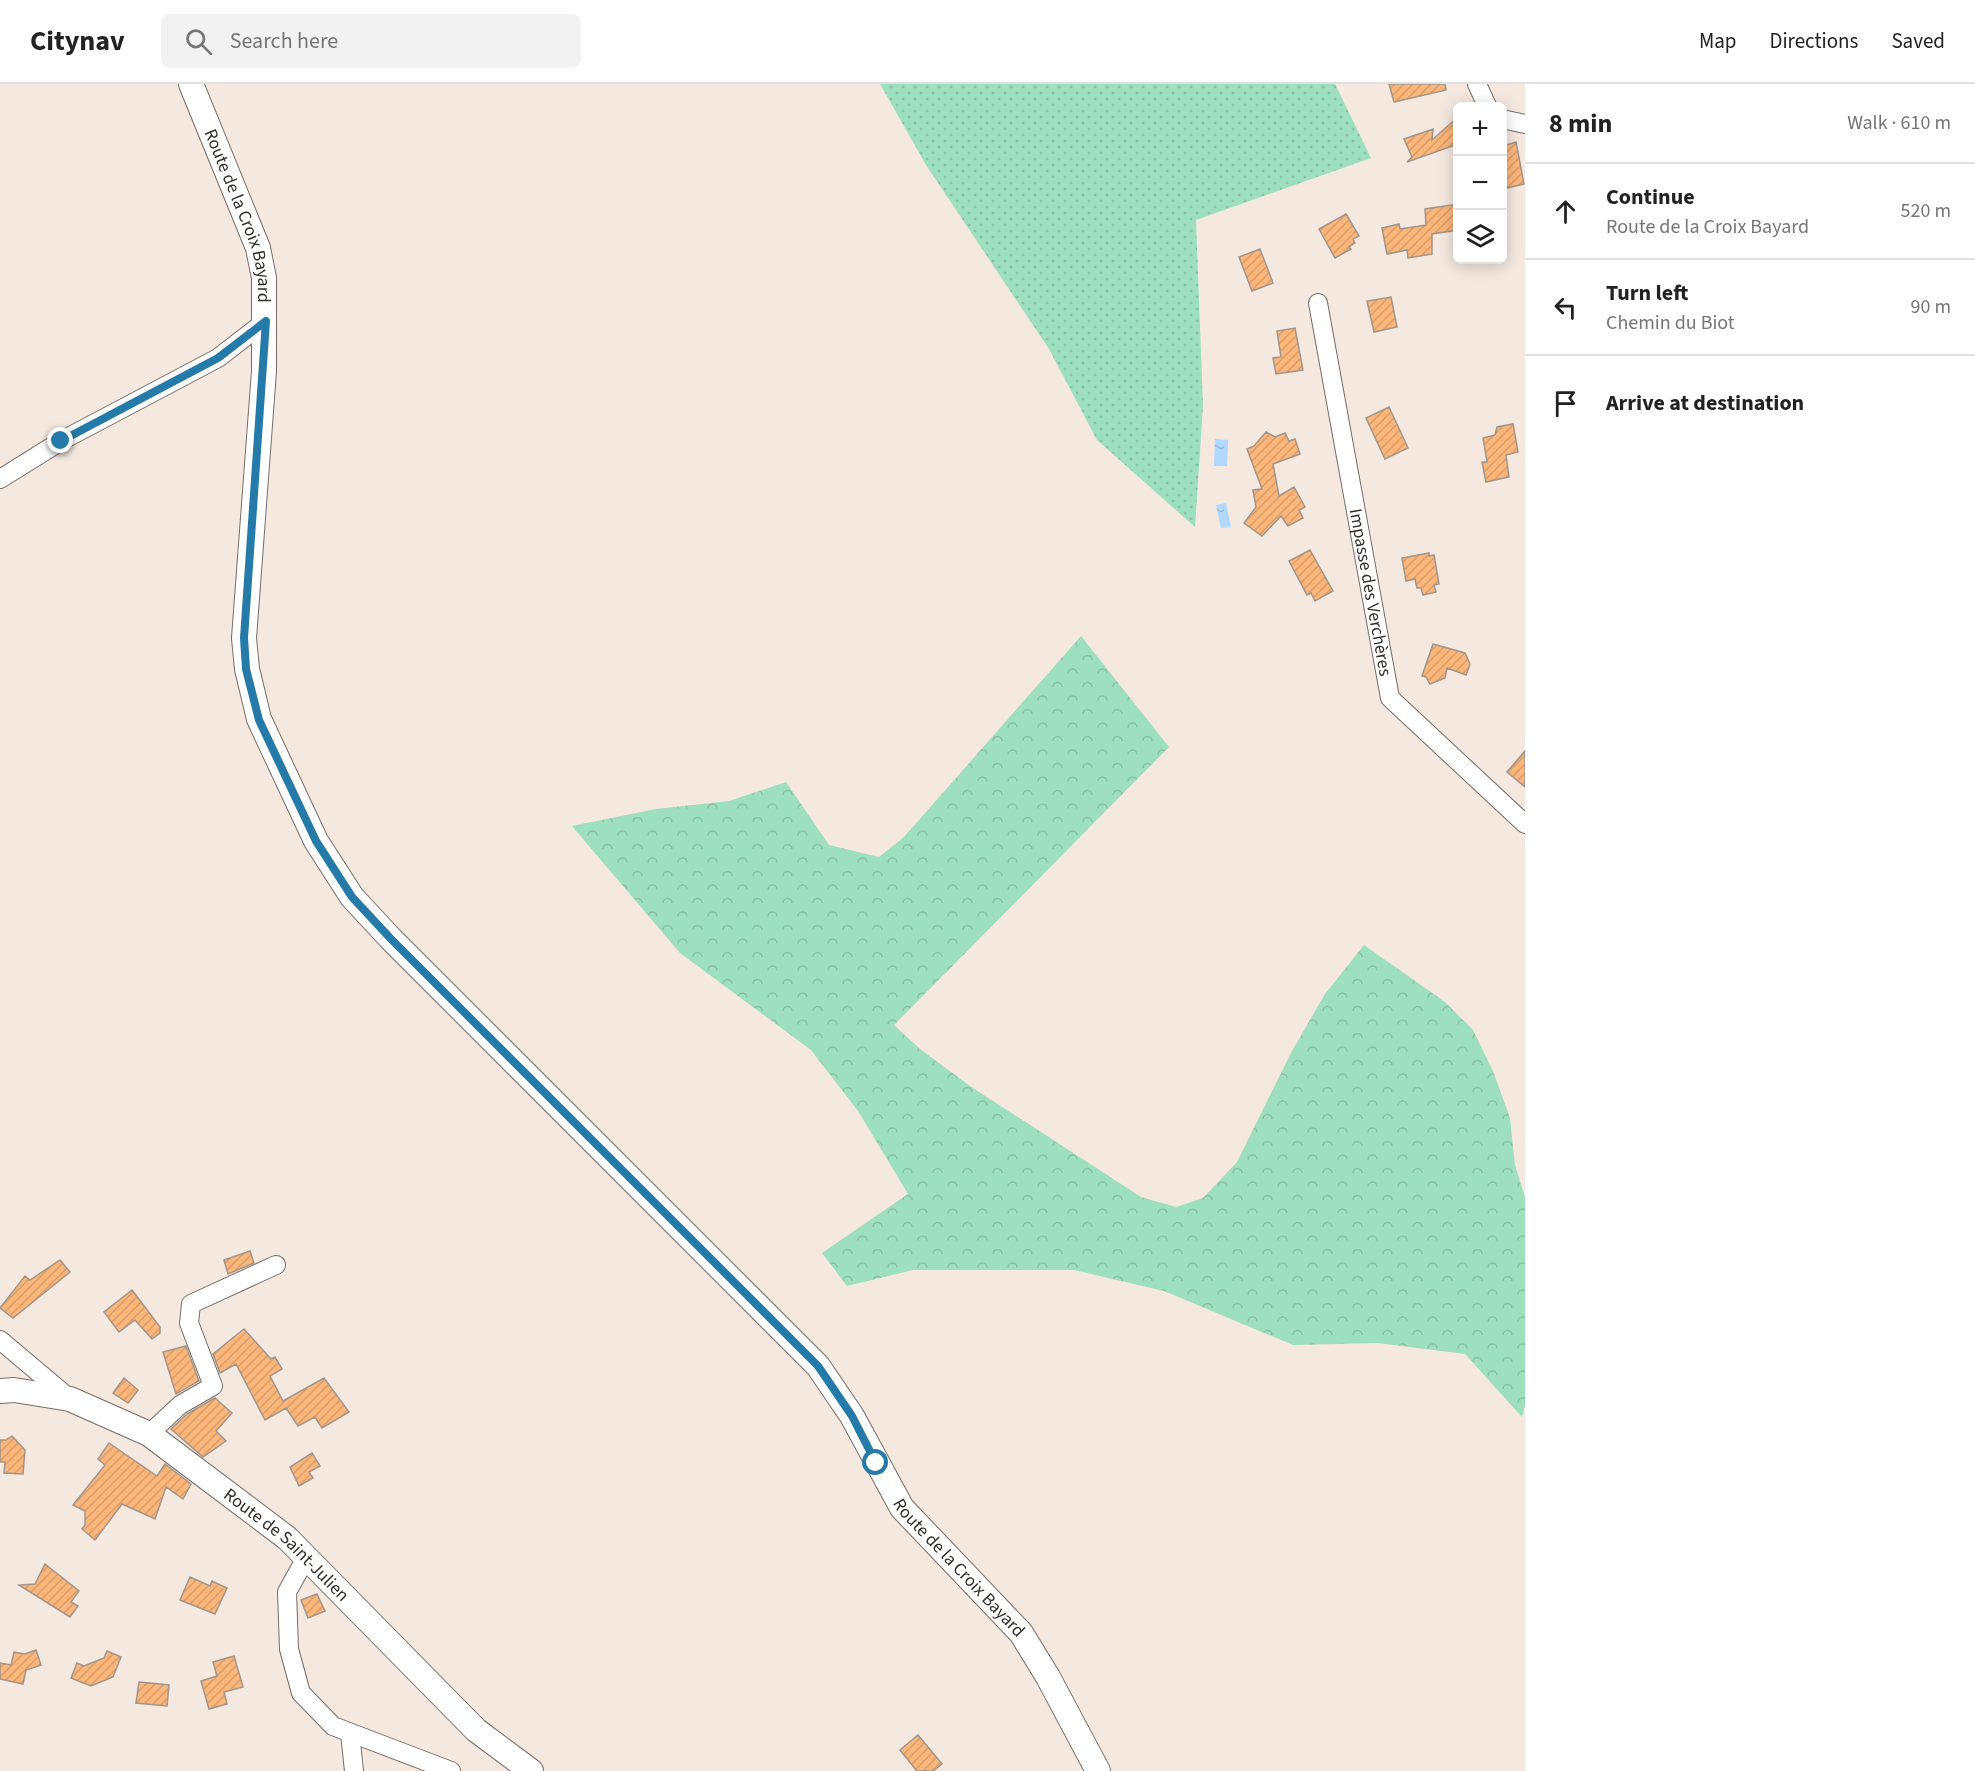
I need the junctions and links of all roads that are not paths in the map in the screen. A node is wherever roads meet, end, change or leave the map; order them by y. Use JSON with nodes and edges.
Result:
{"nodes":[{"id":1,"x":191,"y":84,"type":"edge"},
{"id":2,"x":1477,"y":84,"type":"edge"},
{"id":3,"x":1485,"y":102,"type":"edge"},
{"id":4,"x":1507,"y":120,"type":"edge"},
{"id":5,"x":1525,"y":124,"type":"edge"},
{"id":6,"x":1318,"y":303,"type":"dead end"},
{"id":7,"x":266,"y":321,"type":"junction"},
{"id":8,"x":0,"y":479,"type":"edge"},
{"id":9,"x":1525,"y":824,"type":"edge"},
{"id":10,"x":276,"y":1265,"type":"dead end"},
{"id":11,"x":0,"y":1340,"type":"edge"},
{"id":12,"x":0,"y":1392,"type":"edge"},
{"id":13,"x":70,"y":1399,"type":"junction"},
{"id":14,"x":149,"y":1434,"type":"junction"},
{"id":15,"x":306,"y":1557,"type":"junction"},
{"id":16,"x":350,"y":1732,"type":"junction"},
{"id":17,"x":354,"y":1771,"type":"edge"},
{"id":18,"x":451,"y":1771,"type":"edge"},
{"id":19,"x":531,"y":1771,"type":"edge"},
{"id":20,"x":1098,"y":1771,"type":"edge"}],
"edges":[{"from":1,"to":7,"type":"main road","name":"Route de la Croix Bayard"},
{"from":2,"to":3,"type":"street"},
{"from":4,"to":5,"type":"street"},
{"from":6,"to":9,"type":"street","name":"Impasse des Verchères"},
{"from":7,"to":8,"type":"street"},
{"from":7,"to":20,"type":"main road","name":"Route de la Croix Bayard"},
{"from":10,"to":14,"type":"street"},
{"from":11,"to":13,"type":"street"},
{"from":12,"to":13,"type":"main road","name":"Route de Saint-Julien"},
{"from":13,"to":14,"type":"main road","name":"Route de Saint-Julien"},
{"from":14,"to":15,"type":"main road","name":"Route de Saint-Julien"},
{"from":15,"to":16,"type":"street"},
{"from":15,"to":19,"type":"main road","name":"Route de Saint-Julien"},
{"from":16,"to":17,"type":"street"},
{"from":16,"to":18,"type":"street"}]}
